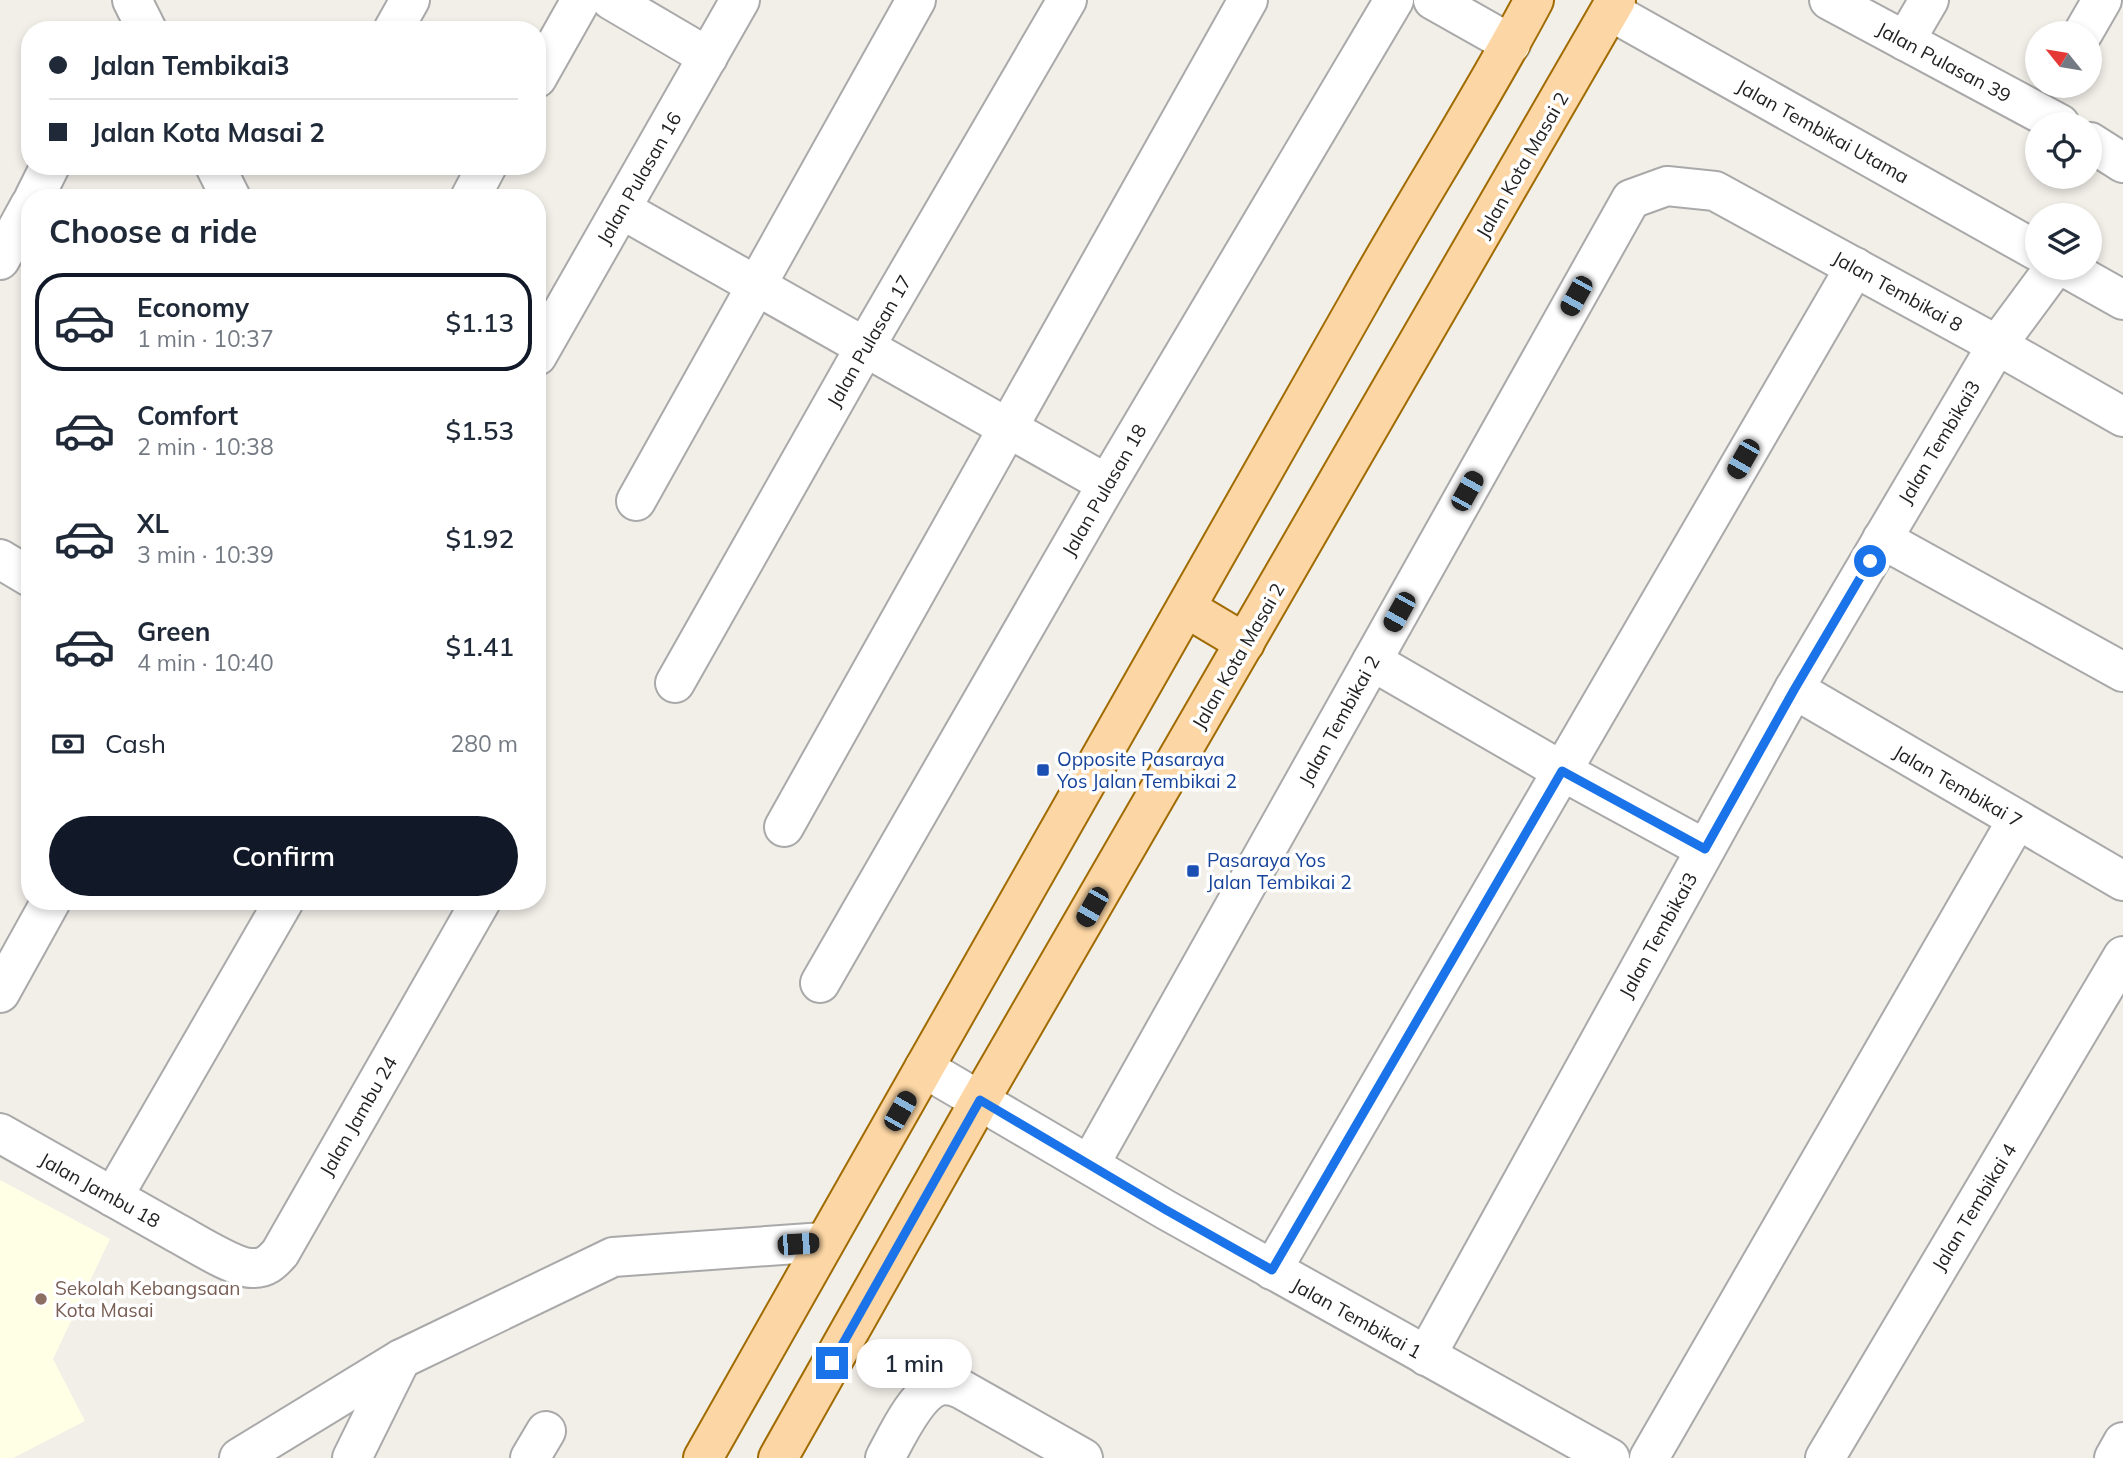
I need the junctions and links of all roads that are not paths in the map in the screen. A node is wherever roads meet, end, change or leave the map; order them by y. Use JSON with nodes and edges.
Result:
{"nodes":[{"id":1,"x":410,"y":0,"type":"edge"},
{"id":2,"x":581,"y":0,"type":"edge"},
{"id":3,"x":611,"y":0,"type":"edge"},
{"id":4,"x":740,"y":0,"type":"edge"},
{"id":5,"x":916,"y":0,"type":"edge"},
{"id":6,"x":1066,"y":0,"type":"edge"},
{"id":7,"x":1248,"y":0,"type":"edge"},
{"id":8,"x":1394,"y":0,"type":"edge"},
{"id":9,"x":1433,"y":0,"type":"edge"},
{"id":10,"x":1534,"y":0,"type":"edge"},
{"id":11,"x":1829,"y":0,"type":"edge"},
{"id":12,"x":1928,"y":0,"type":"edge"},
{"id":13,"x":2102,"y":0,"type":"edge"},
{"id":14,"x":1613,"y":6,"type":"edge"},
{"id":15,"x":398,"y":21,"type":"edge"},
{"id":16,"x":2090,"y":21,"type":"edge"},
{"id":17,"x":1905,"y":41,"type":"junction"},
{"id":18,"x":1511,"y":44,"type":"junction"},
{"id":19,"x":709,"y":57,"type":"junction"},
{"id":20,"x":546,"y":62,"type":"edge"},
{"id":21,"x":2050,"y":107,"type":"edge"},
{"id":22,"x":2102,"y":150,"type":"edge"},
{"id":23,"x":2123,"y":163,"type":"edge"},
{"id":24,"x":1667,"y":186,"type":"joint"},
{"id":25,"x":621,"y":209,"type":"junction"},
{"id":26,"x":21,"y":221,"type":"edge"},
{"id":27,"x":2025,"y":244,"type":"edge"},
{"id":28,"x":2,"y":254,"type":"edge"},
{"id":29,"x":1855,"y":268,"type":"junction"},
{"id":30,"x":2045,"y":280,"type":"edge"},
{"id":31,"x":2087,"y":280,"type":"edge"},
{"id":32,"x":757,"y":285,"type":"junction"},
{"id":33,"x":2123,"y":300,"type":"edge"},
{"id":34,"x":546,"y":340,"type":"edge"},
{"id":35,"x":1997,"y":345,"type":"junction"},
{"id":36,"x":865,"y":347,"type":"junction"},
{"id":37,"x":2123,"y":417,"type":"edge"},
{"id":38,"x":1007,"y":429,"type":"junction"},
{"id":39,"x":1107,"y":484,"type":"junction"},
{"id":40,"x":636,"y":501,"type":"dead end"},
{"id":41,"x":1882,"y":539,"type":"junction"},
{"id":42,"x":0,"y":559,"type":"edge"},
{"id":43,"x":21,"y":572,"type":"edge"},
{"id":44,"x":1188,"y":609,"type":"junction"},
{"id":45,"x":1245,"y":643,"type":"junction"},
{"id":46,"x":1372,"y":661,"type":"junction"},
{"id":47,"x":2123,"y":672,"type":"edge"},
{"id":48,"x":675,"y":683,"type":"dead end"},
{"id":49,"x":1794,"y":690,"type":"junction"},
{"id":50,"x":1562,"y":771,"type":"junction"},
{"id":51,"x":2017,"y":820,"type":"junction"},
{"id":52,"x":784,"y":827,"type":"dead end"},
{"id":53,"x":1705,"y":849,"type":"junction"},
{"id":54,"x":2123,"y":881,"type":"edge"},
{"id":55,"x":46,"y":910,"type":"edge"},
{"id":56,"x":279,"y":910,"type":"edge"},
{"id":57,"x":476,"y":910,"type":"edge"},
{"id":58,"x":2123,"y":956,"type":"edge"},
{"id":59,"x":820,"y":983,"type":"dead end"},
{"id":60,"x":0,"y":993,"type":"edge"},
{"id":61,"x":925,"y":1068,"type":"junction"},
{"id":62,"x":980,"y":1100,"type":"junction"},
{"id":63,"x":0,"y":1133,"type":"edge"},
{"id":64,"x":1090,"y":1164,"type":"junction"},
{"id":65,"x":113,"y":1197,"type":"junction"},
{"id":66,"x":824,"y":1242,"type":"junction"},
{"id":67,"x":200,"y":1246,"type":"joint"},
{"id":68,"x":1272,"y":1270,"type":"junction"},
{"id":69,"x":1426,"y":1356,"type":"junction"},
{"id":70,"x":401,"y":1359,"type":"junction"},
{"id":71,"x":2123,"y":1442,"type":"edge"},
{"id":72,"x":239,"y":1458,"type":"edge"},
{"id":73,"x":352,"y":1458,"type":"edge"},
{"id":74,"x":703,"y":1458,"type":"edge"},
{"id":75,"x":778,"y":1458,"type":"edge"},
{"id":76,"x":885,"y":1458,"type":"edge"},
{"id":77,"x":1083,"y":1458,"type":"edge"},
{"id":78,"x":1610,"y":1458,"type":"edge"},
{"id":79,"x":1648,"y":1458,"type":"edge"},
{"id":80,"x":1825,"y":1458,"type":"edge"},
{"id":81,"x":2114,"y":1458,"type":"edge"}],
"edges":[{"from":1,"to":15,"type":"street"},
{"from":2,"to":20,"type":"street"},
{"from":3,"to":19,"type":"street"},
{"from":4,"to":19,"type":"street","name":"Jalan Pulasan 16"},
{"from":5,"to":32,"type":"street"},
{"from":6,"to":36,"type":"street","name":"Jalan Pulasan 17"},
{"from":7,"to":38,"type":"street"},
{"from":8,"to":39,"type":"street","name":"Jalan Pulasan 18"},
{"from":9,"to":18,"type":"street"},
{"from":10,"to":18,"type":"main road"},
{"from":11,"to":17,"type":"street","name":"Jalan Pulasan 39"},
{"from":12,"to":17,"type":"street"},
{"from":13,"to":16,"type":"street"},
{"from":14,"to":27,"type":"street","name":"Jalan Tembikai Utama"},
{"from":14,"to":45,"type":"main road","name":"Jalan Kota Masai 2"},
{"from":17,"to":21,"type":"street","name":"Jalan Pulasan 39"},
{"from":18,"to":44,"type":"main road"},
{"from":19,"to":25,"type":"street","name":"Jalan Pulasan 16"},
{"from":22,"to":23,"type":"street"},
{"from":24,"to":29,"type":"street","name":"Jalan Tembikai 8"},
{"from":24,"to":46,"type":"street","name":"Jalan Tembikai 2"},
{"from":25,"to":32,"type":"street"},
{"from":25,"to":34,"type":"street","name":"Jalan Pulasan 16"},
{"from":26,"to":28,"type":"street"},
{"from":29,"to":35,"type":"street","name":"Jalan Tembikai 8"},
{"from":29,"to":50,"type":"street"},
{"from":30,"to":35,"type":"street","name":"Jalan Tembikai3"},
{"from":31,"to":33,"type":"street"},
{"from":32,"to":36,"type":"street"},
{"from":32,"to":40,"type":"street"},
{"from":35,"to":37,"type":"street","name":"Jalan Tembikai 8"},
{"from":35,"to":41,"type":"street","name":"Jalan Tembikai3"},
{"from":36,"to":38,"type":"street"},
{"from":36,"to":48,"type":"street","name":"Jalan Pulasan 17"},
{"from":38,"to":39,"type":"street"},
{"from":38,"to":52,"type":"street"},
{"from":39,"to":59,"type":"street","name":"Jalan Pulasan 18"},
{"from":41,"to":47,"type":"street"},
{"from":41,"to":49,"type":"street","name":"Jalan Tembikai3"},
{"from":42,"to":43,"type":"street"},
{"from":44,"to":45,"type":"main road"},
{"from":44,"to":61,"type":"main road"},
{"from":45,"to":62,"type":"main road","name":"Jalan Kota Masai 2"},
{"from":46,"to":50,"type":"street"},
{"from":46,"to":64,"type":"street","name":"Jalan Tembikai 2"},
{"from":49,"to":51,"type":"street","name":"Jalan Tembikai 7"},
{"from":49,"to":53,"type":"street","name":"Jalan Tembikai3"},
{"from":50,"to":53,"type":"street"},
{"from":50,"to":68,"type":"street"},
{"from":51,"to":54,"type":"street","name":"Jalan Tembikai 7"},
{"from":51,"to":79,"type":"street"},
{"from":53,"to":69,"type":"street","name":"Jalan Tembikai3"},
{"from":55,"to":60,"type":"street"},
{"from":56,"to":65,"type":"street"},
{"from":57,"to":67,"type":"street","name":"Jalan Jambu 24"},
{"from":58,"to":80,"type":"street","name":"Jalan Tembikai 4"},
{"from":61,"to":62,"type":"street","name":"Jalan Tembikai 1"},
{"from":61,"to":66,"type":"main road"},
{"from":62,"to":64,"type":"street","name":"Jalan Tembikai 1"},
{"from":62,"to":75,"type":"main road","name":"Jalan Kota Masai 2"},
{"from":63,"to":65,"type":"street","name":"Jalan Jambu 18"},
{"from":64,"to":68,"type":"street","name":"Jalan Tembikai 1"},
{"from":65,"to":67,"type":"street","name":"Jalan Jambu 18"},
{"from":66,"to":70,"type":"street"},
{"from":66,"to":74,"type":"main road"},
{"from":68,"to":69,"type":"street","name":"Jalan Tembikai 1"},
{"from":69,"to":78,"type":"street","name":"Jalan Tembikai 1"},
{"from":70,"to":72,"type":"street"},
{"from":70,"to":73,"type":"street"},
{"from":71,"to":81,"type":"street"},
{"from":76,"to":77,"type":"street"}]}
